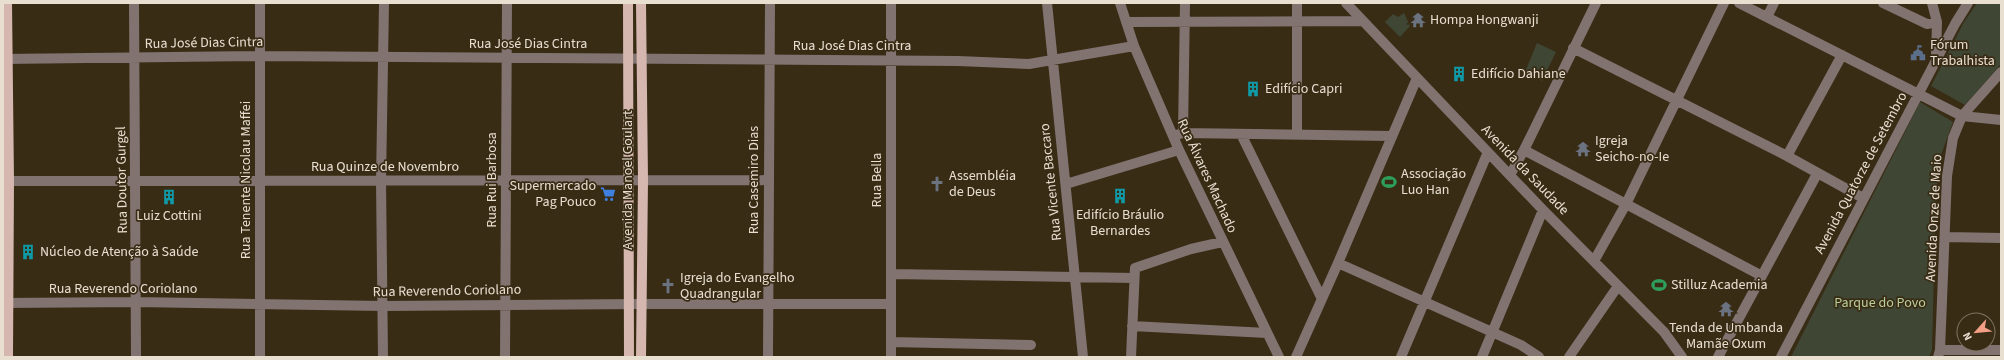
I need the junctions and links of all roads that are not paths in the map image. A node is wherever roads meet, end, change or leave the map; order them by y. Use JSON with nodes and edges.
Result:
{"nodes":[{"id":1,"x":7,"y":3,"type":"edge"},
{"id":2,"x":134,"y":3,"type":"edge"},
{"id":3,"x":260,"y":3,"type":"edge"},
{"id":4,"x":384,"y":3,"type":"edge"},
{"id":5,"x":507,"y":3,"type":"edge"},
{"id":6,"x":628,"y":3,"type":"edge"},
{"id":7,"x":641,"y":3,"type":"edge"},
{"id":8,"x":770,"y":3,"type":"edge"},
{"id":9,"x":891,"y":3,"type":"edge"},
{"id":10,"x":1047,"y":3,"type":"edge"},
{"id":11,"x":1120,"y":3,"type":"edge"},
{"id":12,"x":1185,"y":3,"type":"edge"},
{"id":13,"x":1297,"y":3,"type":"edge"},
{"id":14,"x":1346,"y":3,"type":"edge"},
{"id":15,"x":1596,"y":3,"type":"edge"},
{"id":16,"x":1724,"y":3,"type":"edge"},
{"id":17,"x":1739,"y":3,"type":"edge"},
{"id":18,"x":1774,"y":3,"type":"edge"},
{"id":19,"x":1883,"y":3,"type":"edge"},
{"id":20,"x":1932,"y":3,"type":"edge"},
{"id":21,"x":1968,"y":3,"type":"edge"},
{"id":22,"x":1767,"y":17,"type":"junction"},
{"id":23,"x":1297,"y":21,"type":"junction"},
{"id":24,"x":1363,"y":21,"type":"junction"},
{"id":25,"x":1126,"y":22,"type":"junction"},
{"id":26,"x":1184,"y":22,"type":"junction"},
{"id":27,"x":1936,"y":22,"type":"junction"},
{"id":28,"x":1955,"y":24,"type":"junction"},
{"id":29,"x":1134,"y":46,"type":"junction"},
{"id":30,"x":1573,"y":48,"type":"junction"},
{"id":31,"x":1842,"y":55,"type":"junction"},
{"id":32,"x":260,"y":56,"type":"junction"},
{"id":33,"x":383,"y":57,"type":"junction"},
{"id":34,"x":135,"y":58,"type":"junction"},
{"id":35,"x":506,"y":58,"type":"junction"},
{"id":36,"x":628,"y":58,"type":"junction"},
{"id":37,"x":641,"y":58,"type":"junction"},
{"id":38,"x":5,"y":59,"type":"edge"},
{"id":39,"x":769,"y":59,"type":"junction"},
{"id":40,"x":1936,"y":59,"type":"junction"},
{"id":41,"x":891,"y":60,"type":"junction"},
{"id":42,"x":1053,"y":61,"type":"junction"},
{"id":43,"x":2001,"y":72,"type":"edge"},
{"id":44,"x":1418,"y":78,"type":"junction"},
{"id":45,"x":1918,"y":94,"type":"junction"},
{"id":46,"x":1677,"y":100,"type":"junction"},
{"id":47,"x":1962,"y":116,"type":"junction"},
{"id":48,"x":2001,"y":120,"type":"edge"},
{"id":49,"x":1183,"y":133,"type":"junction"},
{"id":50,"x":1241,"y":134,"type":"junction"},
{"id":51,"x":1297,"y":134,"type":"junction"},
{"id":52,"x":1173,"y":136,"type":"junction"},
{"id":53,"x":1392,"y":136,"type":"junction"},
{"id":54,"x":1178,"y":150,"type":"junction"},
{"id":55,"x":1524,"y":150,"type":"junction"},
{"id":56,"x":1488,"y":152,"type":"junction"},
{"id":57,"x":1787,"y":156,"type":"junction"},
{"id":58,"x":1817,"y":174,"type":"junction"},
{"id":59,"x":1510,"y":175,"type":"junction"},
{"id":60,"x":136,"y":180,"type":"junction"},
{"id":61,"x":506,"y":180,"type":"junction"},
{"id":62,"x":628,"y":180,"type":"junction"},
{"id":63,"x":642,"y":180,"type":"junction"},
{"id":64,"x":768,"y":180,"type":"junction"},
{"id":65,"x":6,"y":181,"type":"edge"},
{"id":66,"x":381,"y":181,"type":"junction"},
{"id":67,"x":260,"y":182,"type":"junction"},
{"id":68,"x":1066,"y":184,"type":"junction"},
{"id":69,"x":1863,"y":198,"type":"junction"},
{"id":70,"x":1626,"y":204,"type":"junction"},
{"id":71,"x":1543,"y":210,"type":"junction"},
{"id":72,"x":1946,"y":237,"type":"junction"},
{"id":73,"x":2001,"y":238,"type":"edge"},
{"id":74,"x":1222,"y":242,"type":"junction"},
{"id":75,"x":1594,"y":261,"type":"junction"},
{"id":76,"x":1338,"y":264,"type":"junction"},
{"id":77,"x":1134,"y":273,"type":"junction"},
{"id":78,"x":891,"y":274,"type":"junction"},
{"id":79,"x":1762,"y":276,"type":"junction"},
{"id":80,"x":1076,"y":277,"type":"junction"},
{"id":81,"x":1618,"y":286,"type":"junction"},
{"id":82,"x":1322,"y":299,"type":"junction"},
{"id":83,"x":137,"y":302,"type":"junction"},
{"id":84,"x":1424,"y":302,"type":"junction"},
{"id":85,"x":6,"y":303,"type":"edge"},
{"id":86,"x":628,"y":304,"type":"junction"},
{"id":87,"x":640,"y":304,"type":"junction"},
{"id":88,"x":891,"y":304,"type":"junction"},
{"id":89,"x":260,"y":305,"type":"junction"},
{"id":90,"x":505,"y":305,"type":"junction"},
{"id":91,"x":768,"y":305,"type":"junction"},
{"id":92,"x":384,"y":306,"type":"junction"},
{"id":93,"x":1132,"y":326,"type":"junction"},
{"id":94,"x":1493,"y":332,"type":"junction"},
{"id":95,"x":1267,"y":333,"type":"junction"},
{"id":96,"x":891,"y":342,"type":"junction"},
{"id":97,"x":1031,"y":345,"type":"dead end"},
{"id":98,"x":2001,"y":350,"type":"edge"},
{"id":99,"x":1939,"y":354,"type":"edge"},
{"id":100,"x":8,"y":357,"type":"edge"},
{"id":101,"x":136,"y":357,"type":"edge"},
{"id":102,"x":260,"y":357,"type":"edge"},
{"id":103,"x":384,"y":357,"type":"edge"},
{"id":104,"x":505,"y":357,"type":"edge"},
{"id":105,"x":628,"y":357,"type":"edge"},
{"id":106,"x":641,"y":357,"type":"edge"},
{"id":107,"x":768,"y":357,"type":"edge"},
{"id":108,"x":891,"y":357,"type":"edge"},
{"id":109,"x":1083,"y":357,"type":"edge"},
{"id":110,"x":1131,"y":357,"type":"edge"},
{"id":111,"x":1279,"y":357,"type":"edge"},
{"id":112,"x":1296,"y":357,"type":"edge"},
{"id":113,"x":1401,"y":357,"type":"edge"},
{"id":114,"x":1482,"y":357,"type":"edge"},
{"id":115,"x":1539,"y":357,"type":"edge"},
{"id":116,"x":1569,"y":357,"type":"edge"},
{"id":117,"x":1682,"y":357,"type":"edge"},
{"id":118,"x":1718,"y":357,"type":"edge"},
{"id":119,"x":1781,"y":357,"type":"edge"}],
"edges":[{"from":1,"to":38,"type":"main road"},
{"from":2,"to":34,"type":"street","name":"Rua Doutor Gurgel"},
{"from":3,"to":32,"type":"street","name":"Rua Tenente Nicolau Maffei"},
{"from":4,"to":33,"type":"street"},
{"from":5,"to":35,"type":"street","name":"Rua Rui Barbosa"},
{"from":6,"to":36,"type":"main road","name":"Avenida Manoel Goulart"},
{"from":7,"to":37,"type":"main road","name":"Avenida Manoel Goulart"},
{"from":8,"to":39,"type":"street","name":"Rua Casemiro Dias"},
{"from":9,"to":41,"type":"street","name":"Rua Bella"},
{"from":10,"to":42,"type":"street","name":"Rua Vicente Baccaro"},
{"from":11,"to":25,"type":"street","name":"Rua Álvares Machado"},
{"from":12,"to":26,"type":"street"},
{"from":13,"to":23,"type":"street"},
{"from":14,"to":24,"type":"street","name":"Avenida da Saudade"},
{"from":15,"to":30,"type":"street"},
{"from":16,"to":46,"type":"street"},
{"from":17,"to":22,"type":"street"},
{"from":18,"to":22,"type":"street"},
{"from":19,"to":27,"type":"street"},
{"from":20,"to":27,"type":"street"},
{"from":21,"to":28,"type":"street","name":"Avenida Quatorze de Setembro"},
{"from":22,"to":31,"type":"street"},
{"from":23,"to":24,"type":"street"},
{"from":23,"to":26,"type":"street"},
{"from":23,"to":51,"type":"street"},
{"from":24,"to":44,"type":"street","name":"Avenida da Saudade"},
{"from":25,"to":26,"type":"street"},
{"from":25,"to":29,"type":"street","name":"Rua Álvares Machado"},
{"from":26,"to":49,"type":"street"},
{"from":27,"to":28,"type":"street"},
{"from":27,"to":40,"type":"street"},
{"from":28,"to":40,"type":"street","name":"Avenida Quatorze de Setembro"},
{"from":29,"to":42,"type":"street","name":"Rua José Dias Cintra"},
{"from":29,"to":52,"type":"street","name":"Rua Álvares Machado"},
{"from":30,"to":46,"type":"street"},
{"from":30,"to":55,"type":"street"},
{"from":31,"to":45,"type":"street"},
{"from":31,"to":57,"type":"street"},
{"from":32,"to":33,"type":"street","name":"Rua José Dias Cintra"},
{"from":32,"to":34,"type":"street","name":"Rua José Dias Cintra"},
{"from":32,"to":67,"type":"street","name":"Rua Tenente Nicolau Maffei"},
{"from":33,"to":35,"type":"street","name":"Rua José Dias Cintra"},
{"from":33,"to":66,"type":"street"},
{"from":34,"to":38,"type":"street","name":"Rua José Dias Cintra"},
{"from":34,"to":60,"type":"street","name":"Rua Doutor Gurgel"},
{"from":35,"to":36,"type":"street","name":"Rua José Dias Cintra"},
{"from":35,"to":61,"type":"street","name":"Rua Rui Barbosa"},
{"from":36,"to":37,"type":"street","name":"Rua José Dias Cintra"},
{"from":36,"to":62,"type":"main road","name":"Avenida Manoel Goulart"},
{"from":37,"to":39,"type":"street","name":"Rua José Dias Cintra"},
{"from":37,"to":63,"type":"main road","name":"Avenida Manoel Goulart"},
{"from":38,"to":65,"type":"main road"},
{"from":39,"to":41,"type":"street","name":"Rua José Dias Cintra"},
{"from":39,"to":64,"type":"street","name":"Rua Casemiro Dias"},
{"from":40,"to":45,"type":"street","name":"Avenida Quatorze de Setembro"},
{"from":41,"to":42,"type":"street","name":"Rua José Dias Cintra"},
{"from":41,"to":78,"type":"street","name":"Rua Bella"},
{"from":42,"to":68,"type":"street","name":"Rua Vicente Baccaro"},
{"from":43,"to":47,"type":"street","name":"Avenida Onze de Maio"},
{"from":44,"to":53,"type":"street"},
{"from":44,"to":56,"type":"street","name":"Avenida da Saudade"},
{"from":45,"to":47,"type":"street"},
{"from":45,"to":69,"type":"street","name":"Avenida Quatorze de Setembro"},
{"from":46,"to":57,"type":"street"},
{"from":46,"to":70,"type":"street"},
{"from":47,"to":48,"type":"street"},
{"from":47,"to":72,"type":"street","name":"Avenida Onze de Maio"},
{"from":49,"to":50,"type":"street"},
{"from":49,"to":52,"type":"street"},
{"from":50,"to":51,"type":"street"},
{"from":50,"to":82,"type":"street"},
{"from":51,"to":53,"type":"street"},
{"from":52,"to":54,"type":"street","name":"Rua Álvares Machado"},
{"from":53,"to":76,"type":"street"},
{"from":54,"to":68,"type":"street"},
{"from":54,"to":74,"type":"street","name":"Rua Álvares Machado"},
{"from":55,"to":59,"type":"street"},
{"from":55,"to":70,"type":"street"},
{"from":56,"to":59,"type":"street","name":"Avenida da Saudade"},
{"from":56,"to":84,"type":"street"},
{"from":57,"to":58,"type":"street"},
{"from":58,"to":69,"type":"street"},
{"from":58,"to":79,"type":"street"},
{"from":59,"to":71,"type":"street","name":"Avenida da Saudade"},
{"from":60,"to":65,"type":"street","name":"Rua Quinze de Novembro"},
{"from":60,"to":67,"type":"street","name":"Rua Quinze de Novembro"},
{"from":60,"to":83,"type":"street","name":"Rua Doutor Gurgel"},
{"from":61,"to":62,"type":"street","name":"Rua Quinze de Novembro"},
{"from":61,"to":66,"type":"street","name":"Rua Quinze de Novembro"},
{"from":61,"to":90,"type":"street","name":"Rua Rui Barbosa"},
{"from":62,"to":63,"type":"street","name":"Rua Quinze de Novembro"},
{"from":62,"to":86,"type":"main road","name":"Avenida Manoel Goulart"},
{"from":63,"to":64,"type":"street","name":"Rua Quinze de Novembro"},
{"from":63,"to":87,"type":"main road","name":"Avenida Manoel Goulart"},
{"from":64,"to":91,"type":"street","name":"Rua Casemiro Dias"},
{"from":65,"to":85,"type":"main road"},
{"from":66,"to":67,"type":"street","name":"Rua Quinze de Novembro"},
{"from":66,"to":92,"type":"street"},
{"from":67,"to":89,"type":"street","name":"Rua Tenente Nicolau Maffei"},
{"from":68,"to":80,"type":"street","name":"Rua Vicente Baccaro"},
{"from":69,"to":119,"type":"street","name":"Avenida Quatorze de Setembro"},
{"from":70,"to":75,"type":"street"},
{"from":70,"to":79,"type":"street"},
{"from":71,"to":75,"type":"street","name":"Avenida da Saudade"},
{"from":71,"to":94,"type":"street"},
{"from":72,"to":73,"type":"street"},
{"from":72,"to":99,"type":"street","name":"Avenida Onze de Maio"},
{"from":74,"to":77,"type":"street"},
{"from":74,"to":95,"type":"street","name":"Rua Álvares Machado"},
{"from":75,"to":81,"type":"street","name":"Avenida da Saudade"},
{"from":76,"to":82,"type":"street"},
{"from":76,"to":84,"type":"street"},
{"from":77,"to":80,"type":"street"},
{"from":77,"to":93,"type":"street"},
{"from":78,"to":80,"type":"street"},
{"from":78,"to":88,"type":"street","name":"Rua Bella"},
{"from":79,"to":118,"type":"street"},
{"from":80,"to":109,"type":"street","name":"Rua Vicente Baccaro"},
{"from":81,"to":116,"type":"street"},
{"from":81,"to":117,"type":"street","name":"Avenida da Saudade"},
{"from":82,"to":112,"type":"street"},
{"from":83,"to":85,"type":"street","name":"Rua Reverendo Coriolano"},
{"from":83,"to":89,"type":"street","name":"Rua Reverendo Coriolano"},
{"from":83,"to":101,"type":"street","name":"Rua Doutor Gurgel"},
{"from":84,"to":94,"type":"street"},
{"from":84,"to":113,"type":"street"},
{"from":85,"to":100,"type":"main road"},
{"from":86,"to":87,"type":"street","name":"Rua Reverendo Coriolano"},
{"from":86,"to":90,"type":"street","name":"Rua Reverendo Coriolano"},
{"from":86,"to":105,"type":"main road","name":"Avenida Manoel Goulart"},
{"from":87,"to":91,"type":"street","name":"Rua Reverendo Coriolano"},
{"from":87,"to":106,"type":"main road","name":"Avenida Manoel Goulart"},
{"from":88,"to":91,"type":"street","name":"Rua Reverendo Coriolano"},
{"from":88,"to":96,"type":"street","name":"Rua Bella"},
{"from":89,"to":92,"type":"street","name":"Rua Reverendo Coriolano"},
{"from":89,"to":102,"type":"street","name":"Rua Tenente Nicolau Maffei"},
{"from":90,"to":92,"type":"street","name":"Rua Reverendo Coriolano"},
{"from":90,"to":104,"type":"street","name":"Rua Rui Barbosa"},
{"from":91,"to":107,"type":"street","name":"Rua Casemiro Dias"},
{"from":92,"to":103,"type":"street"},
{"from":93,"to":95,"type":"street"},
{"from":93,"to":110,"type":"street"},
{"from":94,"to":114,"type":"street"},
{"from":94,"to":115,"type":"street"},
{"from":95,"to":111,"type":"street","name":"Rua Álvares Machado"},
{"from":96,"to":97,"type":"street"},
{"from":96,"to":108,"type":"street","name":"Rua Bella"},
{"from":98,"to":99,"type":"street"}]}
